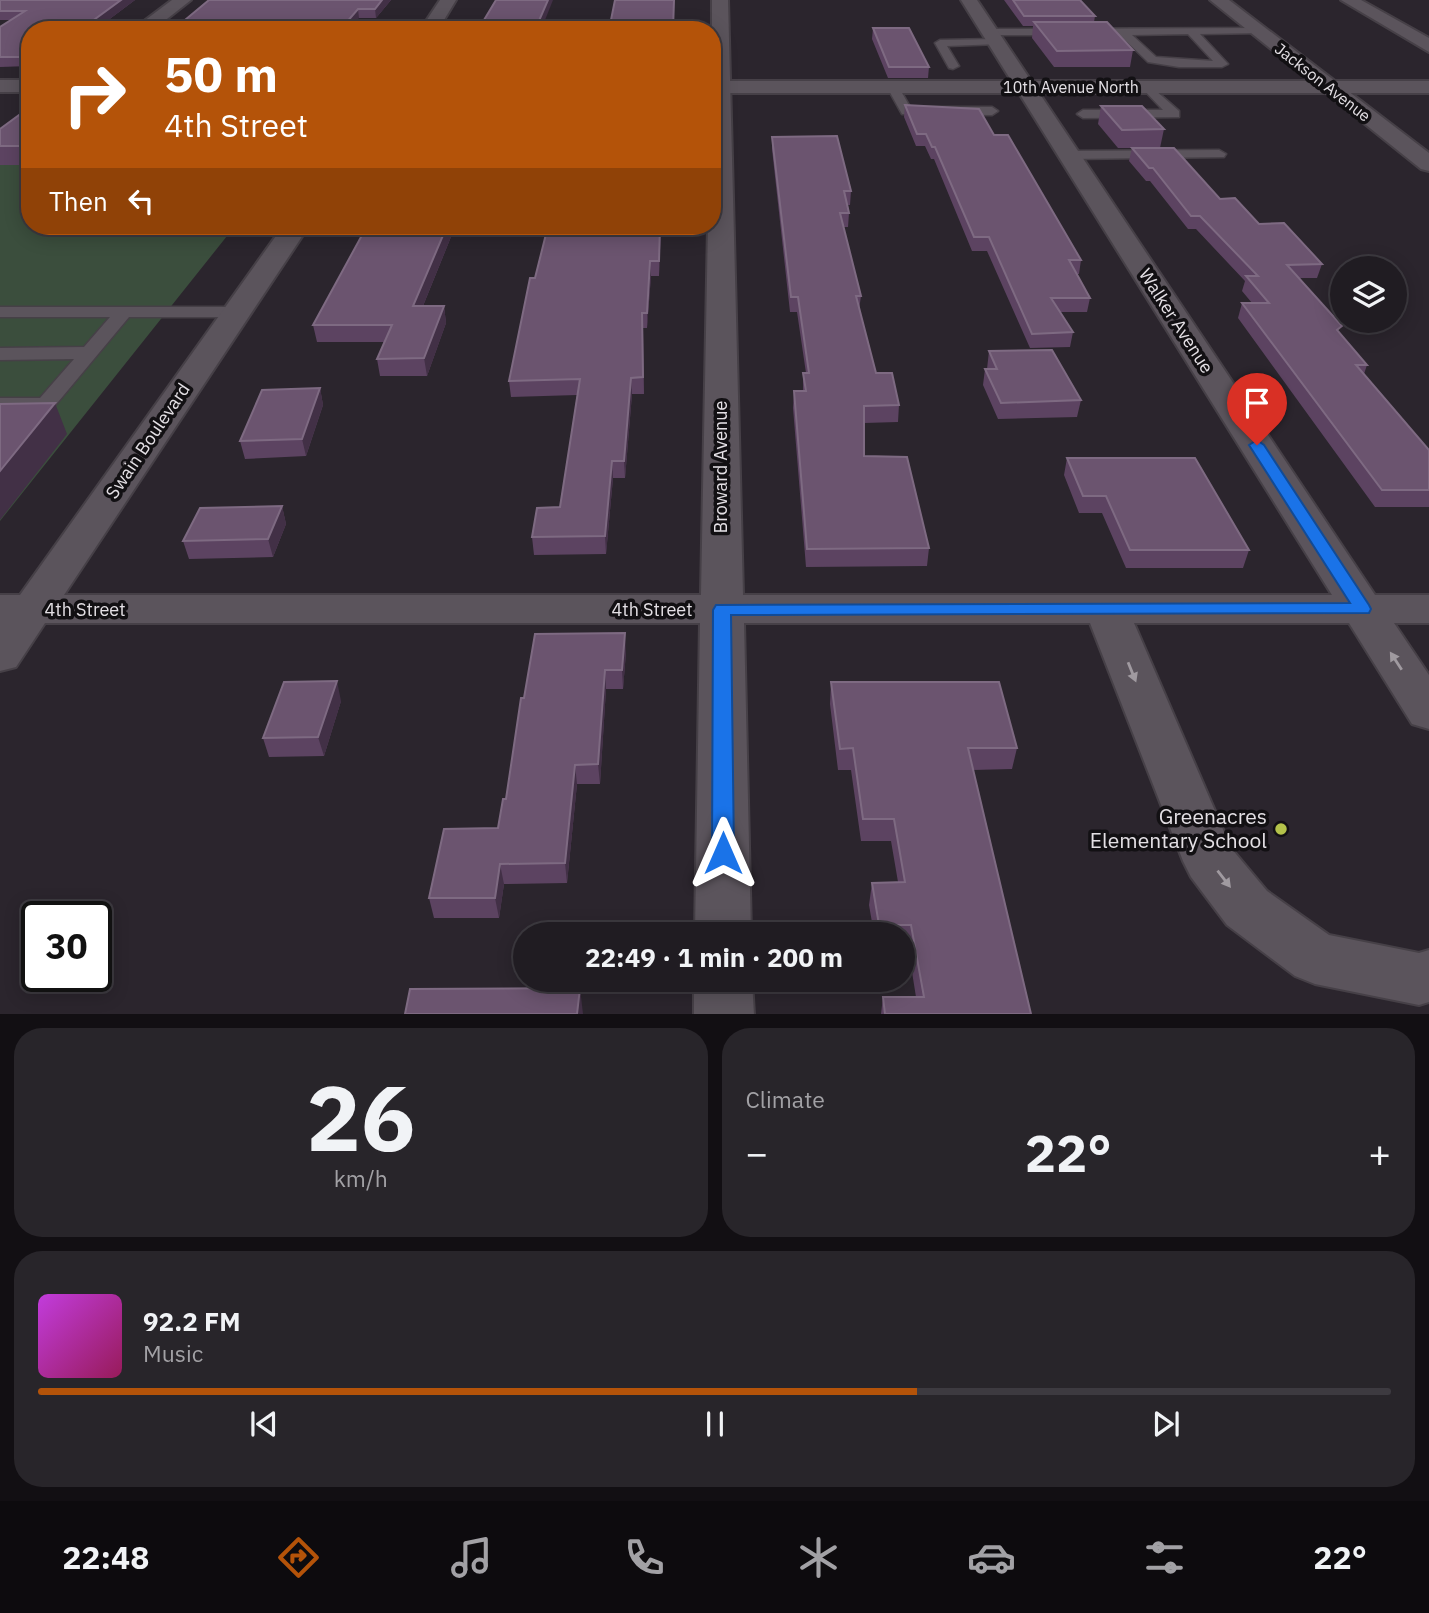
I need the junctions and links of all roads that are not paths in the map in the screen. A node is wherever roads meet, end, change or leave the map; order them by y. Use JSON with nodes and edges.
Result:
{"nodes":[{"id":1,"x":183,"y":0,"type":"edge"},
{"id":2,"x":448,"y":0,"type":"edge"},
{"id":3,"x":720,"y":0,"type":"edge"},
{"id":4,"x":969,"y":0,"type":"edge"},
{"id":5,"x":1218,"y":0,"type":"edge"},
{"id":6,"x":1349,"y":0,"type":"edge"},
{"id":7,"x":154,"y":21,"type":"edge"},
{"id":8,"x":435,"y":21,"type":"edge"},
{"id":9,"x":718,"y":21,"type":"edge"},
{"id":10,"x":1258,"y":31,"type":"junction"},
{"id":11,"x":1123,"y":32,"type":"junction"},
{"id":12,"x":1191,"y":32,"type":"junction"},
{"id":13,"x":993,"y":37,"type":"junction"},
{"id":14,"x":1429,"y":46,"type":"edge"},
{"id":15,"x":953,"y":66,"type":"dead end"},
{"id":16,"x":0,"y":86,"type":"edge"},
{"id":17,"x":21,"y":86,"type":"edge"},
{"id":18,"x":1329,"y":86,"type":"junction"},
{"id":19,"x":721,"y":87,"type":"edge"},
{"id":20,"x":893,"y":87,"type":"junction"},
{"id":21,"x":1025,"y":87,"type":"junction"},
{"id":22,"x":1147,"y":87,"type":"junction"},
{"id":23,"x":1429,"y":87,"type":"edge"},
{"id":24,"x":992,"y":111,"type":"dead end"},
{"id":25,"x":1083,"y":114,"type":"dead end"},
{"id":26,"x":1219,"y":154,"type":"dead end"},
{"id":27,"x":1069,"y":155,"type":"junction"},
{"id":28,"x":1429,"y":164,"type":"edge"},
{"id":29,"x":290,"y":235,"type":"edge"},
{"id":30,"x":717,"y":235,"type":"edge"},
{"id":31,"x":0,"y":312,"type":"edge"},
{"id":32,"x":124,"y":312,"type":"junction"},
{"id":33,"x":236,"y":312,"type":"junction"},
{"id":34,"x":89,"y":353,"type":"junction"},
{"id":35,"x":0,"y":354,"type":"edge"},
{"id":36,"x":0,"y":404,"type":"edge"},
{"id":37,"x":1106,"y":609,"type":"junction"},
{"id":38,"x":1363,"y":609,"type":"junction"},
{"id":39,"x":16,"y":610,"type":"edge"},
{"id":40,"x":722,"y":610,"type":"junction"},
{"id":41,"x":1429,"y":610,"type":"edge"},
{"id":42,"x":0,"y":656,"type":"edge"},
{"id":43,"x":1429,"y":712,"type":"edge"},
{"id":44,"x":723,"y":922,"type":"edge"},
{"id":45,"x":1429,"y":976,"type":"edge"},
{"id":46,"x":723,"y":992,"type":"edge"},
{"id":47,"x":723,"y":1014,"type":"edge"}],
"edges":[{"from":1,"to":7,"type":"street"},
{"from":2,"to":8,"type":"street"},
{"from":3,"to":9,"type":"street","name":"Broward Avenue"},
{"from":4,"to":13,"type":"street","name":"Walker Avenue"},
{"from":5,"to":10,"type":"street","name":"Jackson Avenue"},
{"from":6,"to":14,"type":"street"},
{"from":10,"to":12,"type":"lane"},
{"from":10,"to":18,"type":"street","name":"Jackson Avenue"},
{"from":11,"to":12,"type":"lane"},
{"from":11,"to":12,"type":"lane"},
{"from":11,"to":13,"type":"lane"},
{"from":13,"to":15,"type":"lane"},
{"from":13,"to":21,"type":"street","name":"Walker Avenue"},
{"from":16,"to":17,"type":"street"},
{"from":18,"to":22,"type":"street","name":"10th Avenue North"},
{"from":18,"to":23,"type":"street","name":"10th Avenue North"},
{"from":18,"to":28,"type":"street","name":"Jackson Avenue"},
{"from":19,"to":20,"type":"street","name":"10th Avenue North"},
{"from":20,"to":21,"type":"street","name":"10th Avenue North"},
{"from":20,"to":24,"type":"lane"},
{"from":21,"to":22,"type":"street","name":"10th Avenue North"},
{"from":21,"to":27,"type":"street","name":"Walker Avenue"},
{"from":22,"to":25,"type":"lane"},
{"from":26,"to":27,"type":"lane"},
{"from":27,"to":38,"type":"street","name":"Walker Avenue"},
{"from":29,"to":33,"type":"street","name":"Swain Boulevard"},
{"from":30,"to":40,"type":"street","name":"Broward Avenue"},
{"from":31,"to":32,"type":"lane"},
{"from":32,"to":33,"type":"lane"},
{"from":32,"to":34,"type":"lane"},
{"from":33,"to":39,"type":"street","name":"Swain Boulevard"},
{"from":34,"to":35,"type":"lane"},
{"from":34,"to":36,"type":"lane"},
{"from":37,"to":38,"type":"street","name":"4th Street"},
{"from":37,"to":40,"type":"street","name":"4th Street"},
{"from":37,"to":45,"type":"street","one_way":true},
{"from":38,"to":41,"type":"street","name":"4th Street"},
{"from":43,"to":38,"type":"street","name":"Walker Avenue","one_way":true},
{"from":39,"to":40,"type":"street","name":"4th Street"},
{"from":39,"to":42,"type":"street","name":"Swain Boulevard"},
{"from":40,"to":44,"type":"street","name":"Broward Avenue"},
{"from":46,"to":47,"type":"street"}]}
